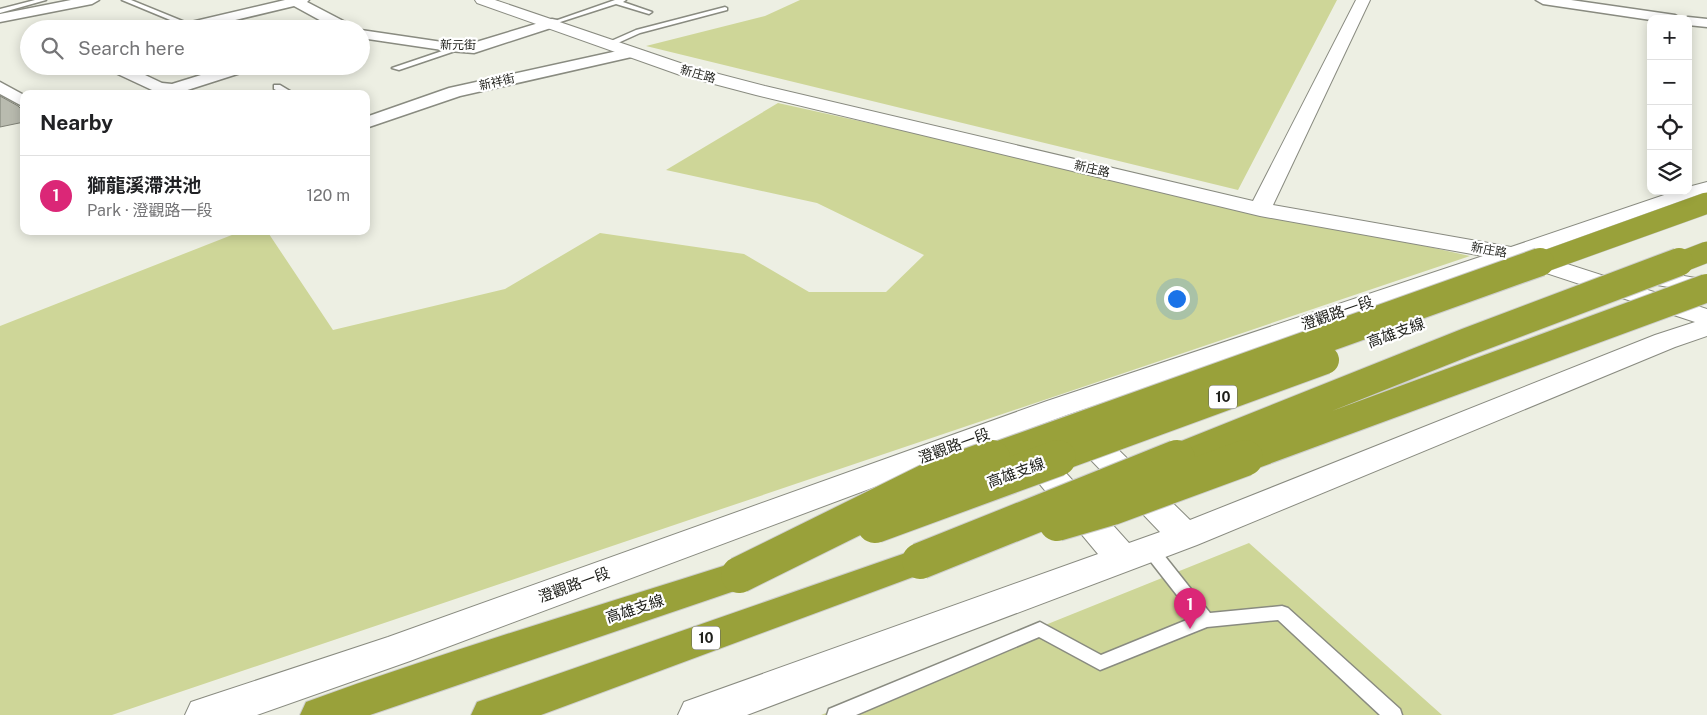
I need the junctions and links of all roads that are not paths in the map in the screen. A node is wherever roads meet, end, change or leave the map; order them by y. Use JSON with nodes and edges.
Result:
{"nodes":[{"id":1,"x":42,"y":0,"type":"edge"},
{"id":2,"x":92,"y":0,"type":"edge"},
{"id":3,"x":125,"y":0,"type":"edge"},
{"id":4,"x":482,"y":0,"type":"edge"},
{"id":5,"x":623,"y":0,"type":"edge"},
{"id":6,"x":1363,"y":0,"type":"edge"},
{"id":7,"x":1543,"y":0,"type":"edge"},
{"id":8,"x":299,"y":1,"type":"edge"},
{"id":9,"x":615,"y":2,"type":"junction"},
{"id":10,"x":1611,"y":5,"type":"edge"},
{"id":11,"x":725,"y":9,"type":"dead end"},
{"id":12,"x":649,"y":12,"type":"dead end"},
{"id":13,"x":2,"y":15,"type":"edge"},
{"id":14,"x":1657,"y":15,"type":"edge"},
{"id":15,"x":171,"y":20,"type":"edge"},
{"id":16,"x":222,"y":20,"type":"edge"},
{"id":17,"x":328,"y":20,"type":"edge"},
{"id":18,"x":1692,"y":21,"type":"edge"},
{"id":19,"x":20,"y":23,"type":"edge"},
{"id":20,"x":552,"y":23,"type":"junction"},
{"id":21,"x":1707,"y":23,"type":"edge"},
{"id":22,"x":370,"y":35,"type":"edge"},
{"id":23,"x":606,"y":45,"type":"junction"},
{"id":24,"x":460,"y":48,"type":"junction"},
{"id":25,"x":631,"y":53,"type":"junction"},
{"id":26,"x":396,"y":68,"type":"dead end"},
{"id":27,"x":132,"y":75,"type":"edge"},
{"id":28,"x":219,"y":75,"type":"edge"},
{"id":29,"x":0,"y":87,"type":"edge"},
{"id":30,"x":276,"y":87,"type":"dead end"},
{"id":31,"x":162,"y":90,"type":"edge"},
{"id":32,"x":171,"y":90,"type":"edge"},
{"id":33,"x":282,"y":90,"type":"edge"},
{"id":34,"x":20,"y":100,"type":"edge"},
{"id":35,"x":370,"y":122,"type":"edge"},
{"id":36,"x":1707,"y":188,"type":"edge"},
{"id":37,"x":1707,"y":203,"type":"edge"},
{"id":38,"x":1260,"y":209,"type":"junction"},
{"id":39,"x":1707,"y":219,"type":"edge"},
{"id":40,"x":1707,"y":252,"type":"edge"},
{"id":41,"x":1513,"y":254,"type":"junction"},
{"id":42,"x":1707,"y":288,"type":"edge"},
{"id":43,"x":1707,"y":318,"type":"edge"},
{"id":44,"x":1707,"y":327,"type":"edge"},
{"id":45,"x":1057,"y":408,"type":"junction"},
{"id":46,"x":1007,"y":426,"type":"junction"},
{"id":47,"x":1185,"y":536,"type":"junction"},
{"id":48,"x":1136,"y":554,"type":"junction"},
{"id":49,"x":920,"y":561,"type":"junction"},
{"id":50,"x":740,"y":575,"type":"junction"},
{"id":51,"x":1206,"y":620,"type":"junction"},
{"id":52,"x":206,"y":715,"type":"edge"},
{"id":53,"x":321,"y":715,"type":"edge"},
{"id":54,"x":492,"y":715,"type":"edge"},
{"id":55,"x":699,"y":715,"type":"edge"},
{"id":56,"x":836,"y":715,"type":"edge"},
{"id":57,"x":1393,"y":715,"type":"edge"}],
"edges":[{"from":1,"to":13,"type":"lane"},
{"from":2,"to":13,"type":"street"},
{"from":3,"to":15,"type":"lane"},
{"from":4,"to":20,"type":"street","name":"新庄路"},
{"from":5,"to":9,"type":"lane"},
{"from":6,"to":38,"type":"street"},
{"from":7,"to":10,"type":"street"},
{"from":8,"to":16,"type":"street"},
{"from":8,"to":17,"type":"street"},
{"from":9,"to":12,"type":"lane"},
{"from":9,"to":20,"type":"lane"},
{"from":10,"to":14,"type":"street"},
{"from":11,"to":23,"type":"lane"},
{"from":13,"to":19,"type":"street"},
{"from":18,"to":21,"type":"street"},
{"from":20,"to":23,"type":"street","name":"新庄路"},
{"from":20,"to":24,"type":"street","name":"新元街"},
{"from":22,"to":24,"type":"street","name":"新元街"},
{"from":23,"to":25,"type":"street","name":"新庄路"},
{"from":24,"to":26,"type":"lane"},
{"from":25,"to":35,"type":"street","name":"新祥街"},
{"from":25,"to":38,"type":"street","name":"新庄路"},
{"from":27,"to":31,"type":"street"},
{"from":28,"to":32,"type":"street"},
{"from":29,"to":34,"type":"street"},
{"from":30,"to":33,"type":"lane"},
{"from":36,"to":41,"type":"street","name":"澄觀路一段"},
{"from":37,"to":50,"type":"highway","bridge":true},
{"from":38,"to":41,"type":"street","name":"新庄路"},
{"from":39,"to":50,"type":"highway","name":"高雄支線","number":"10","bridge":true},
{"from":40,"to":49,"type":"highway","number":"10","bridge":true},
{"from":41,"to":42,"type":"street"},
{"from":41,"to":43,"type":"street","name":"新庄路"},
{"from":41,"to":45,"type":"street","name":"澄觀路一段"},
{"from":42,"to":49,"type":"highway","bridge":true},
{"from":44,"to":47,"type":"street"},
{"from":45,"to":46,"type":"street","name":"澄觀路一段"},
{"from":45,"to":47,"type":"street"},
{"from":46,"to":48,"type":"street"},
{"from":46,"to":52,"type":"street","name":"澄觀路一段"},
{"from":47,"to":48,"type":"street"},
{"from":48,"to":51,"type":"lane"},
{"from":48,"to":55,"type":"street"},
{"from":49,"to":54,"type":"highway","number":"10"},
{"from":50,"to":53,"type":"highway","name":"高雄支線","number":"10"},
{"from":51,"to":56,"type":"lane"},
{"from":51,"to":57,"type":"lane"}]}
